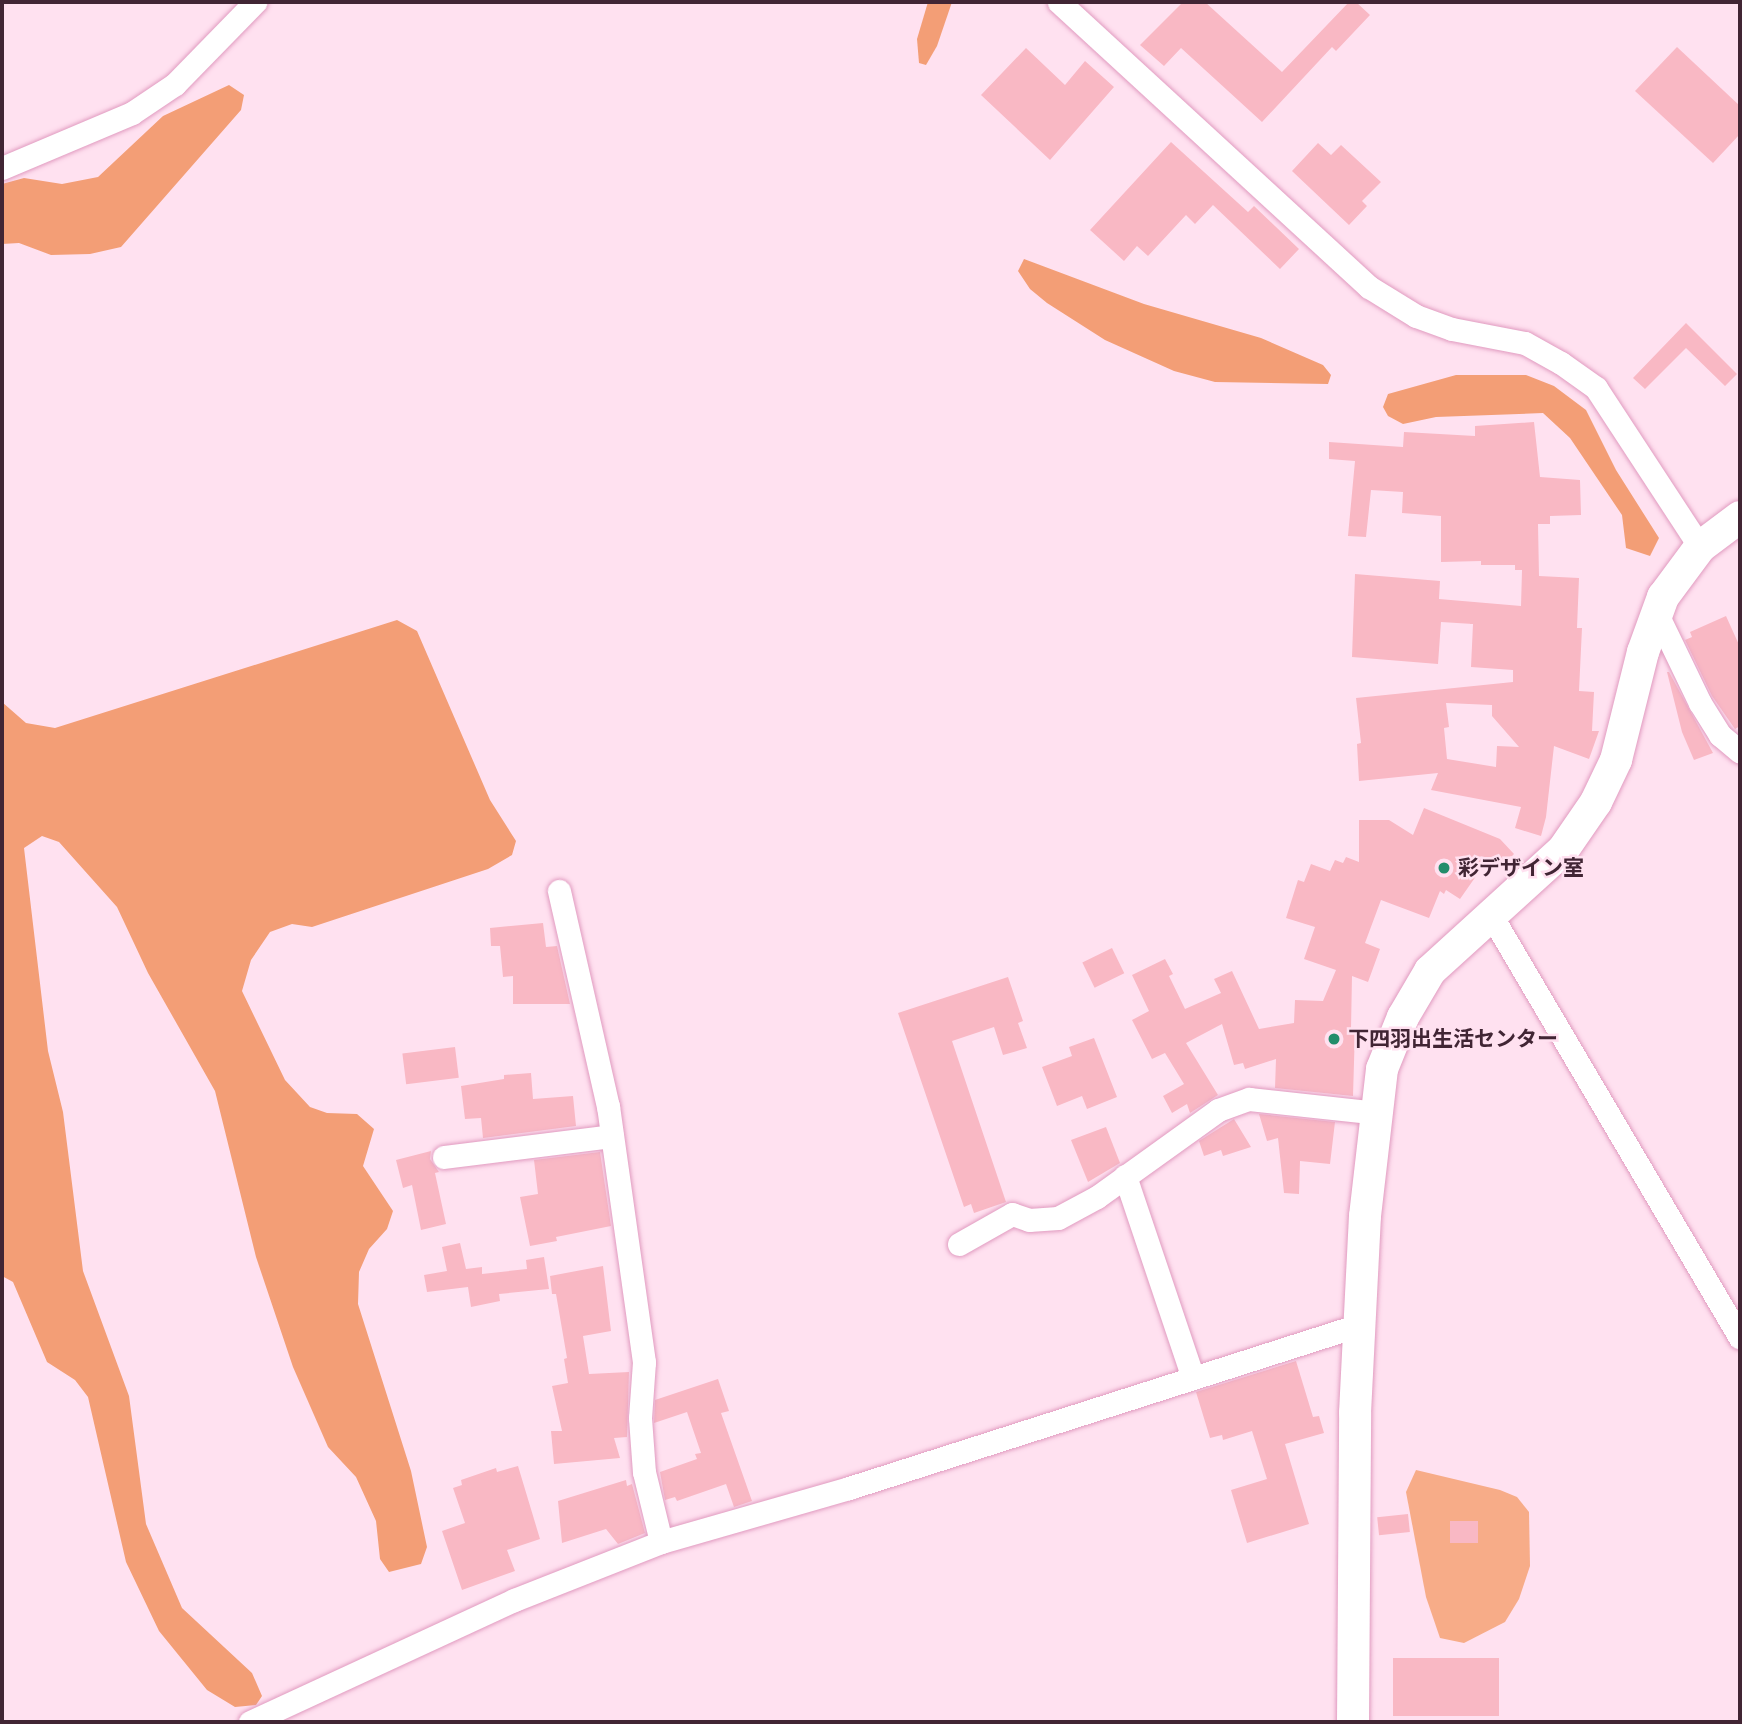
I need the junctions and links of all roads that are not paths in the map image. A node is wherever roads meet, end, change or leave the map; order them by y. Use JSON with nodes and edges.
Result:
{"nodes":[{"id":1,"x":255,"y":2,"type":"edge"},
{"id":2,"x":1059,"y":2,"type":"edge"},
{"id":3,"x":2,"y":168,"type":"edge"},
{"id":4,"x":1740,"y":517,"type":"edge"},
{"id":5,"x":1700,"y":547,"type":"junction"},
{"id":6,"x":1657,"y":614,"type":"junction"},
{"id":7,"x":1740,"y":752,"type":"edge"},
{"id":8,"x":559,"y":891,"type":"dead end"},
{"id":9,"x":1491,"y":915,"type":"junction"},
{"id":10,"x":1377,"y":1113,"type":"junction"},
{"id":11,"x":612,"y":1136,"type":"junction"},
{"id":12,"x":444,"y":1157,"type":"dead end"},
{"id":13,"x":1125,"y":1177,"type":"junction"},
{"id":14,"x":959,"y":1244,"type":"dead end"},
{"id":15,"x":1359,"y":1325,"type":"junction"},
{"id":16,"x":1740,"y":1337,"type":"edge"},
{"id":17,"x":1193,"y":1378,"type":"junction"},
{"id":18,"x":661,"y":1542,"type":"junction"},
{"id":19,"x":250,"y":1722,"type":"edge"},
{"id":20,"x":1353,"y":1722,"type":"edge"}],
"edges":[{"from":1,"to":3,"type":"street"},
{"from":2,"to":5,"type":"street"},
{"from":4,"to":5,"type":"street"},
{"from":5,"to":6,"type":"street"},
{"from":6,"to":7,"type":"street"},
{"from":6,"to":9,"type":"street"},
{"from":8,"to":11,"type":"street"},
{"from":9,"to":10,"type":"street"},
{"from":9,"to":16,"type":"street"},
{"from":10,"to":13,"type":"street"},
{"from":10,"to":15,"type":"street"},
{"from":11,"to":12,"type":"street"},
{"from":11,"to":18,"type":"street"},
{"from":13,"to":14,"type":"street"},
{"from":13,"to":17,"type":"street"},
{"from":15,"to":17,"type":"street"},
{"from":15,"to":20,"type":"street"},
{"from":17,"to":18,"type":"street"},
{"from":18,"to":19,"type":"street"}]}
